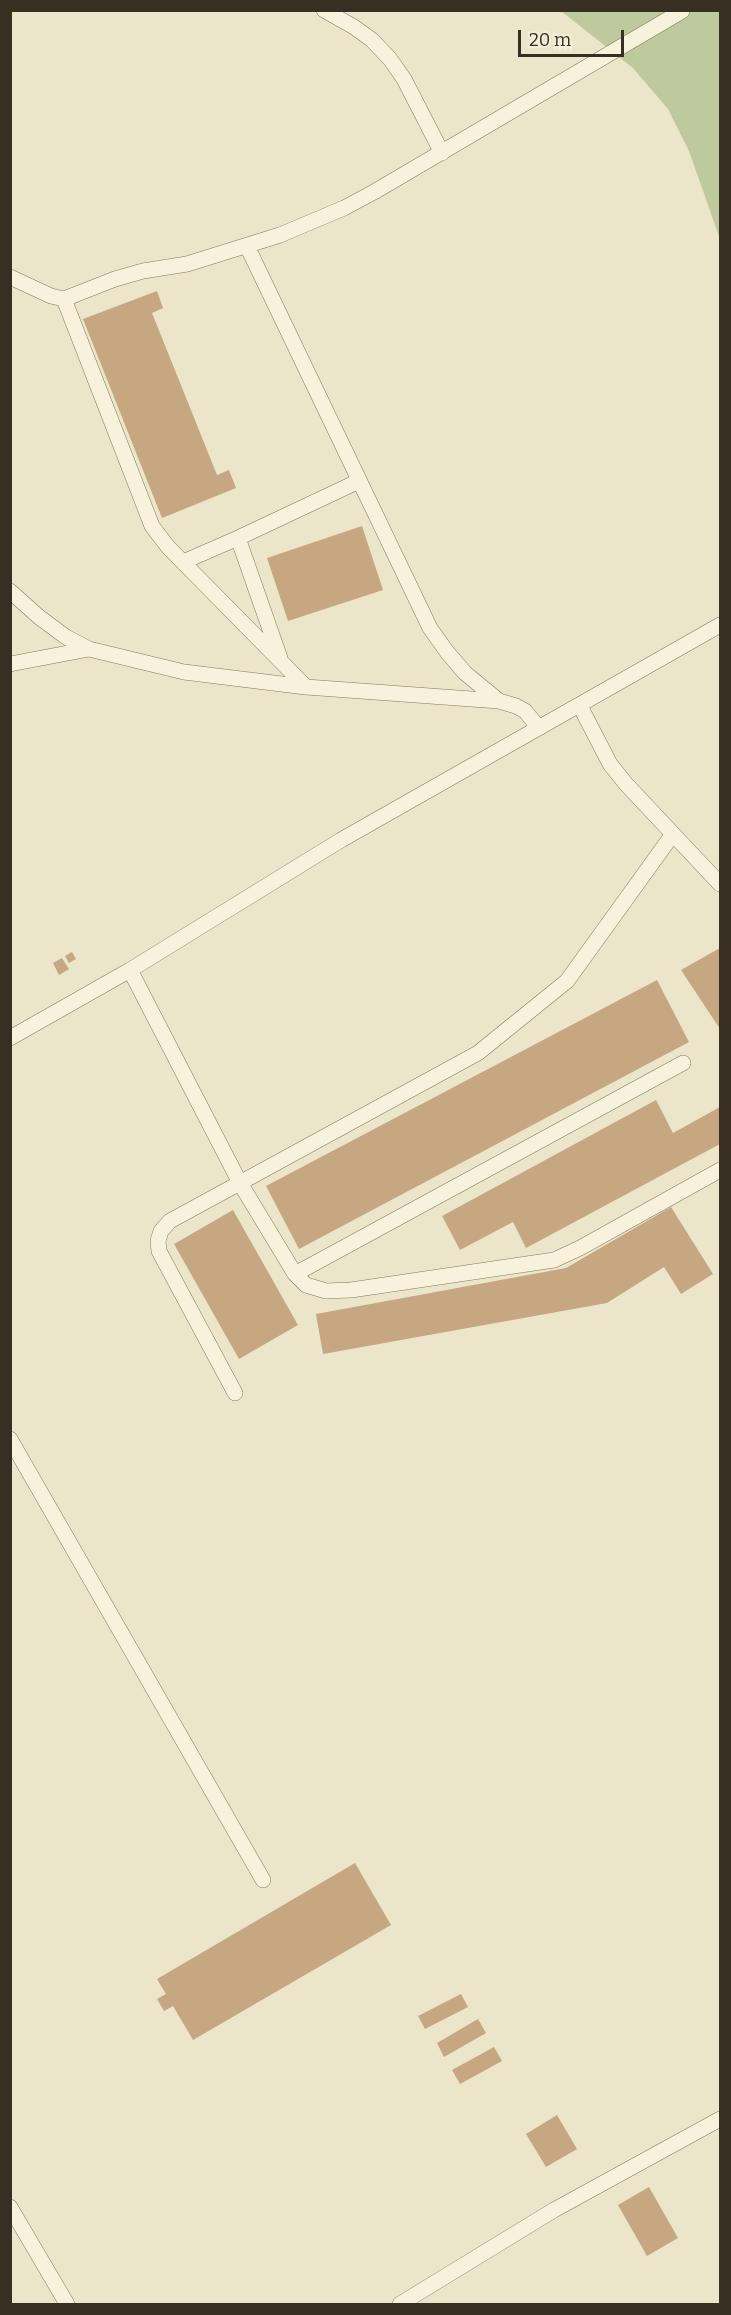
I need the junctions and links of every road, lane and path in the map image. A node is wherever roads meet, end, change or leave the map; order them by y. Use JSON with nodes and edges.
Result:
{"nodes":[{"id":1,"x":324,"y":10,"type":"edge"},
{"id":2,"x":682,"y":11,"type":"edge"},
{"id":3,"x":442,"y":153,"type":"junction"},
{"id":4,"x":247,"y":246,"type":"junction"},
{"id":5,"x":10,"y":277,"type":"edge"},
{"id":6,"x":64,"y":299,"type":"junction"},
{"id":7,"x":359,"y":481,"type":"junction"},
{"id":8,"x":238,"y":538,"type":"junction"},
{"id":9,"x":183,"y":562,"type":"junction"},
{"id":10,"x":10,"y":591,"type":"edge"},
{"id":11,"x":720,"y":625,"type":"edge"},
{"id":12,"x":89,"y":649,"type":"junction"},
{"id":13,"x":282,"y":663,"type":"junction"},
{"id":14,"x":10,"y":664,"type":"edge"},
{"id":15,"x":306,"y":687,"type":"junction"},
{"id":16,"x":499,"y":701,"type":"junction"},
{"id":17,"x":580,"y":706,"type":"junction"},
{"id":18,"x":539,"y":728,"type":"junction"},
{"id":19,"x":673,"y":834,"type":"junction"},
{"id":20,"x":720,"y":884,"type":"edge"},
{"id":21,"x":130,"y":969,"type":"junction"},
{"id":22,"x":10,"y":1038,"type":"edge"},
{"id":23,"x":683,"y":1063,"type":"dead end"},
{"id":24,"x":720,"y":1170,"type":"edge"},
{"id":25,"x":240,"y":1183,"type":"junction"},
{"id":26,"x":295,"y":1274,"type":"junction"},
{"id":27,"x":235,"y":1393,"type":"dead end"},
{"id":28,"x":10,"y":1439,"type":"edge"},
{"id":29,"x":263,"y":1880,"type":"dead end"},
{"id":30,"x":720,"y":2119,"type":"edge"},
{"id":31,"x":10,"y":2207,"type":"edge"},
{"id":32,"x":67,"y":2304,"type":"edge"},
{"id":33,"x":400,"y":2304,"type":"edge"}],
"edges":[{"from":1,"to":3,"type":"lane"},
{"from":2,"to":3,"type":"lane"},
{"from":3,"to":4,"type":"lane"},
{"from":4,"to":6,"type":"lane"},
{"from":4,"to":7,"type":"lane"},
{"from":5,"to":6,"type":"lane"},
{"from":6,"to":9,"type":"lane"},
{"from":7,"to":8,"type":"lane"},
{"from":7,"to":16,"type":"lane"},
{"from":8,"to":9,"type":"lane"},
{"from":8,"to":13,"type":"lane"},
{"from":9,"to":13,"type":"lane"},
{"from":10,"to":12,"type":"lane"},
{"from":11,"to":17,"type":"lane"},
{"from":12,"to":14,"type":"lane"},
{"from":12,"to":15,"type":"lane"},
{"from":13,"to":15,"type":"lane"},
{"from":15,"to":16,"type":"lane"},
{"from":16,"to":18,"type":"lane"},
{"from":17,"to":18,"type":"lane"},
{"from":17,"to":19,"type":"lane"},
{"from":18,"to":21,"type":"lane"},
{"from":19,"to":20,"type":"lane"},
{"from":19,"to":25,"type":"lane"},
{"from":21,"to":22,"type":"lane"},
{"from":21,"to":25,"type":"lane"},
{"from":23,"to":26,"type":"lane"},
{"from":24,"to":26,"type":"lane"},
{"from":25,"to":26,"type":"lane"},
{"from":25,"to":27,"type":"lane"},
{"from":28,"to":29,"type":"lane"},
{"from":30,"to":33,"type":"lane"},
{"from":31,"to":32,"type":"lane"}]}
